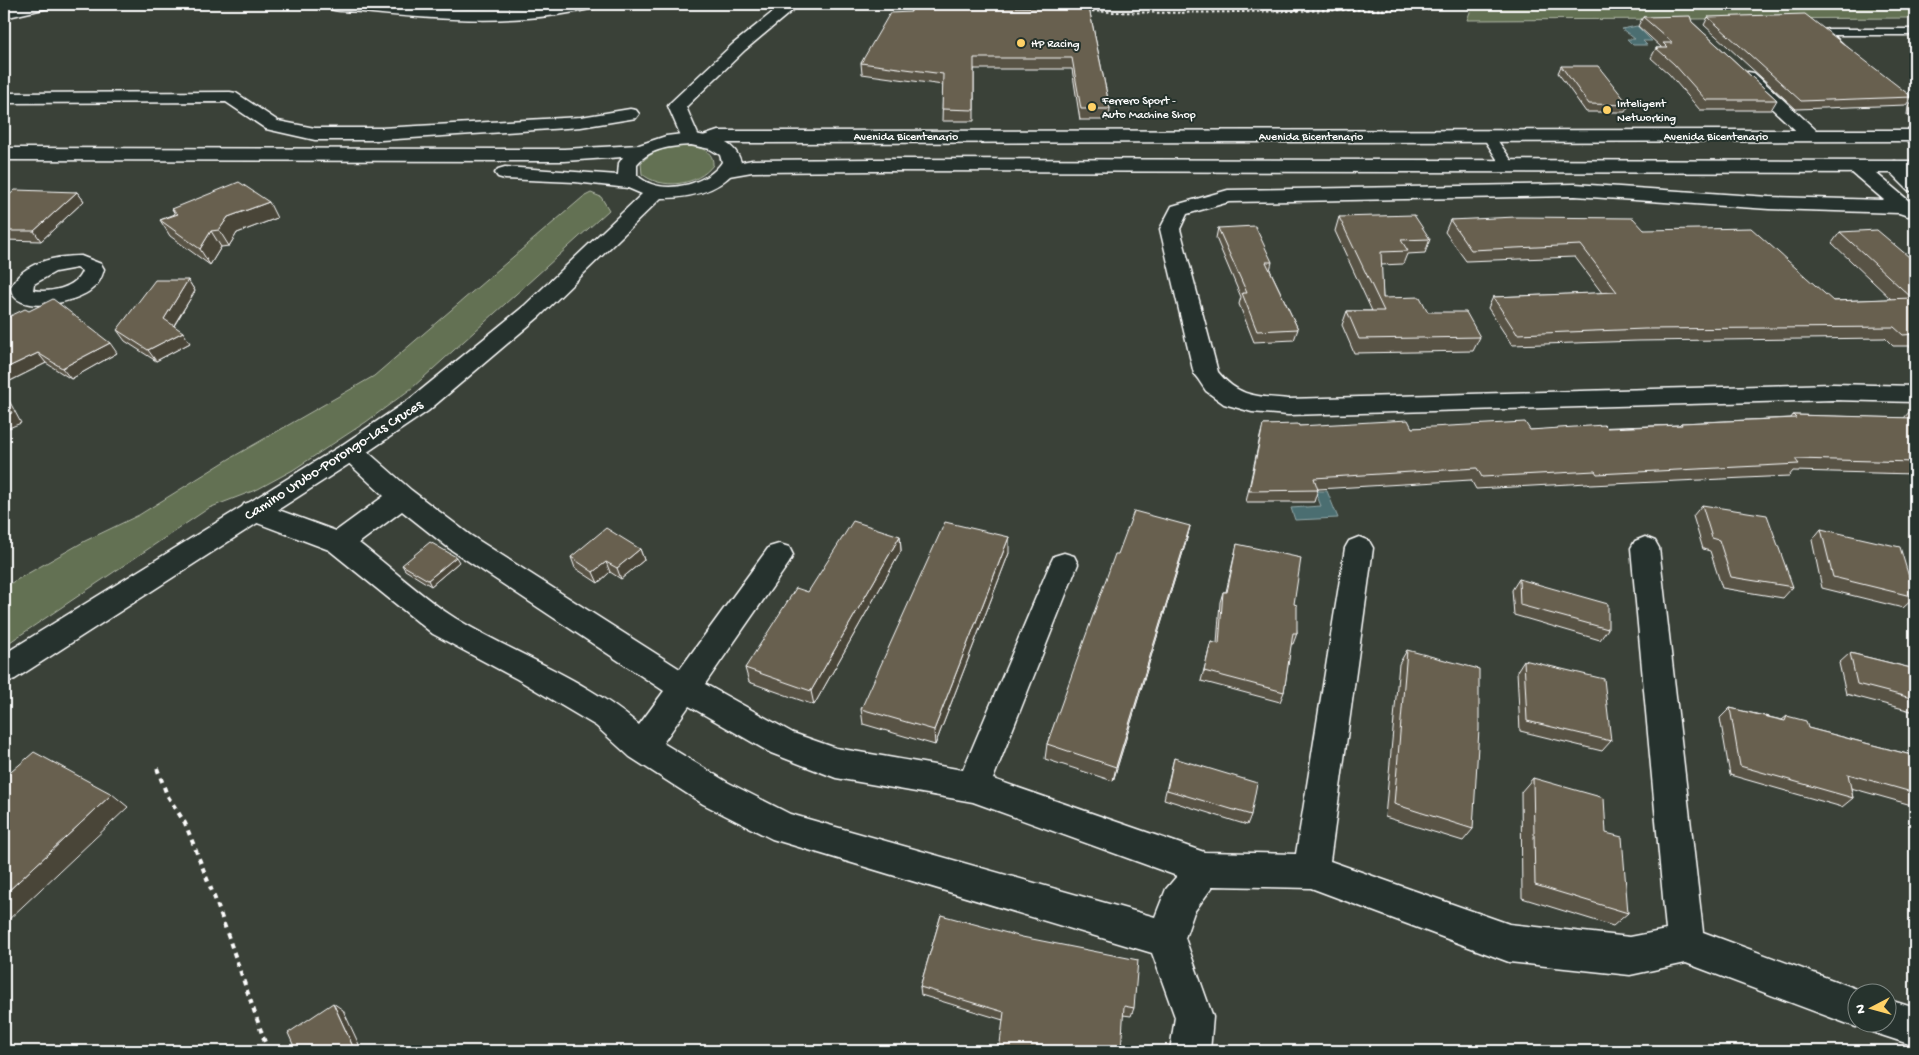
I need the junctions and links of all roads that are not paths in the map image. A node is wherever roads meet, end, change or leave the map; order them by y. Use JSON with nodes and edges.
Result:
{"nodes":[{"id":1,"x":47,"y":4,"type":"edge"},
{"id":2,"x":330,"y":4,"type":"edge"},
{"id":3,"x":593,"y":4,"type":"edge"},
{"id":4,"x":792,"y":4,"type":"edge"},
{"id":5,"x":4,"y":13,"type":"edge"},
{"id":6,"x":1915,"y":32,"type":"edge"},
{"id":7,"x":1849,"y":54,"type":"edge"},
{"id":8,"x":1737,"y":67,"type":"edge"},
{"id":9,"x":4,"y":98,"type":"edge"},
{"id":10,"x":630,"y":114,"type":"dead end"},
{"id":11,"x":875,"y":136,"type":"junction"},
{"id":12,"x":1084,"y":136,"type":"junction"},
{"id":13,"x":1811,"y":136,"type":"junction"},
{"id":14,"x":1915,"y":136,"type":"edge"},
{"id":15,"x":1489,"y":137,"type":"junction"},
{"id":16,"x":699,"y":140,"type":"junction"},
{"id":17,"x":643,"y":150,"type":"junction"},
{"id":18,"x":4,"y":154,"type":"edge"},
{"id":19,"x":1087,"y":164,"type":"junction"},
{"id":20,"x":875,"y":165,"type":"junction"},
{"id":21,"x":1509,"y":167,"type":"junction"},
{"id":22,"x":1857,"y":167,"type":"junction"},
{"id":23,"x":1896,"y":167,"type":"junction"},
{"id":24,"x":1915,"y":167,"type":"edge"},
{"id":25,"x":4,"y":170,"type":"edge"},
{"id":26,"x":729,"y":170,"type":"junction"},
{"id":27,"x":631,"y":182,"type":"junction"},
{"id":28,"x":1915,"y":186,"type":"edge"},
{"id":29,"x":656,"y":192,"type":"junction"},
{"id":30,"x":1912,"y":210,"type":"edge"},
{"id":31,"x":4,"y":278,"type":"edge"},
{"id":32,"x":18,"y":292,"type":"edge"},
{"id":33,"x":1915,"y":394,"type":"edge"},
{"id":34,"x":351,"y":452,"type":"junction"},
{"id":35,"x":402,"y":497,"type":"junction"},
{"id":36,"x":254,"y":511,"type":"junction"},
{"id":37,"x":339,"y":543,"type":"junction"},
{"id":38,"x":1359,"y":548,"type":"dead end"},
{"id":39,"x":1645,"y":548,"type":"dead end"},
{"id":40,"x":779,"y":555,"type":"dead end"},
{"id":41,"x":1064,"y":564,"type":"dead end"},
{"id":42,"x":4,"y":670,"type":"edge"},
{"id":43,"x":684,"y":688,"type":"junction"},
{"id":44,"x":642,"y":747,"type":"junction"},
{"id":45,"x":973,"y":787,"type":"junction"},
{"id":46,"x":1204,"y":868,"type":"junction"},
{"id":47,"x":1311,"y":871,"type":"junction"},
{"id":48,"x":1166,"y":938,"type":"junction"},
{"id":49,"x":1686,"y":944,"type":"junction"},
{"id":50,"x":1846,"y":1005,"type":"edge"},
{"id":51,"x":1896,"y":1021,"type":"edge"},
{"id":52,"x":1915,"y":1027,"type":"edge"},
{"id":53,"x":1190,"y":1051,"type":"edge"}],
"edges":[{"from":1,"to":5,"type":"street"},
{"from":2,"to":3,"type":"street"},
{"from":4,"to":16,"type":"street"},
{"from":6,"to":7,"type":"lane"},
{"from":8,"to":13,"type":"street"},
{"from":9,"to":10,"type":"street"},
{"from":11,"to":12,"type":"street","name":"Avenida Bicentenario"},
{"from":11,"to":16,"type":"street","name":"Avenida Bicentenario"},
{"from":11,"to":20,"type":"street"},
{"from":12,"to":15,"type":"street","name":"Avenida Bicentenario"},
{"from":12,"to":19,"type":"street"},
{"from":13,"to":14,"type":"street","name":"Avenida Bicentenario"},
{"from":13,"to":15,"type":"street","name":"Avenida Bicentenario"},
{"from":15,"to":21,"type":"lane"},
{"from":16,"to":17,"type":"street","name":"Avenida Bicentenario"},
{"from":16,"to":26,"type":"street"},
{"from":17,"to":18,"type":"street","name":"Avenida Bicentenario"},
{"from":17,"to":27,"type":"street"},
{"from":19,"to":20,"type":"street","name":"Avenida Bicentenario"},
{"from":19,"to":21,"type":"street","name":"Avenida Bicentenario"},
{"from":20,"to":26,"type":"street","name":"Avenida Bicentenario"},
{"from":21,"to":22,"type":"street","name":"Avenida Bicentenario"},
{"from":22,"to":23,"type":"street","name":"Avenida Bicentenario"},
{"from":22,"to":30,"type":"street"},
{"from":23,"to":24,"type":"street","name":"Avenida Bicentenario"},
{"from":23,"to":28,"type":"street"},
{"from":25,"to":27,"type":"street"},
{"from":26,"to":29,"type":"street"},
{"from":27,"to":29,"type":"street"},
{"from":29,"to":34,"type":"street","name":"Camino Urubo-Porongo-Las Cruces"},
{"from":30,"to":33,"type":"street"},
{"from":31,"to":32,"type":"street"},
{"from":34,"to":35,"type":"street"},
{"from":34,"to":36,"type":"street","name":"Camino Urubo-Porongo-Las Cruces"},
{"from":35,"to":37,"type":"street"},
{"from":35,"to":43,"type":"street"},
{"from":36,"to":37,"type":"street"},
{"from":36,"to":42,"type":"street","name":"Camino Urubo-Porongo-Las Cruces"},
{"from":37,"to":44,"type":"street"},
{"from":38,"to":47,"type":"street"},
{"from":39,"to":49,"type":"street"},
{"from":40,"to":43,"type":"street"},
{"from":41,"to":45,"type":"street"},
{"from":43,"to":44,"type":"street"},
{"from":43,"to":45,"type":"street"},
{"from":44,"to":48,"type":"street"},
{"from":45,"to":46,"type":"street"},
{"from":46,"to":47,"type":"street"},
{"from":46,"to":48,"type":"street"},
{"from":47,"to":49,"type":"street"},
{"from":48,"to":53,"type":"street"},
{"from":49,"to":50,"type":"street"},
{"from":51,"to":52,"type":"street"}]}
